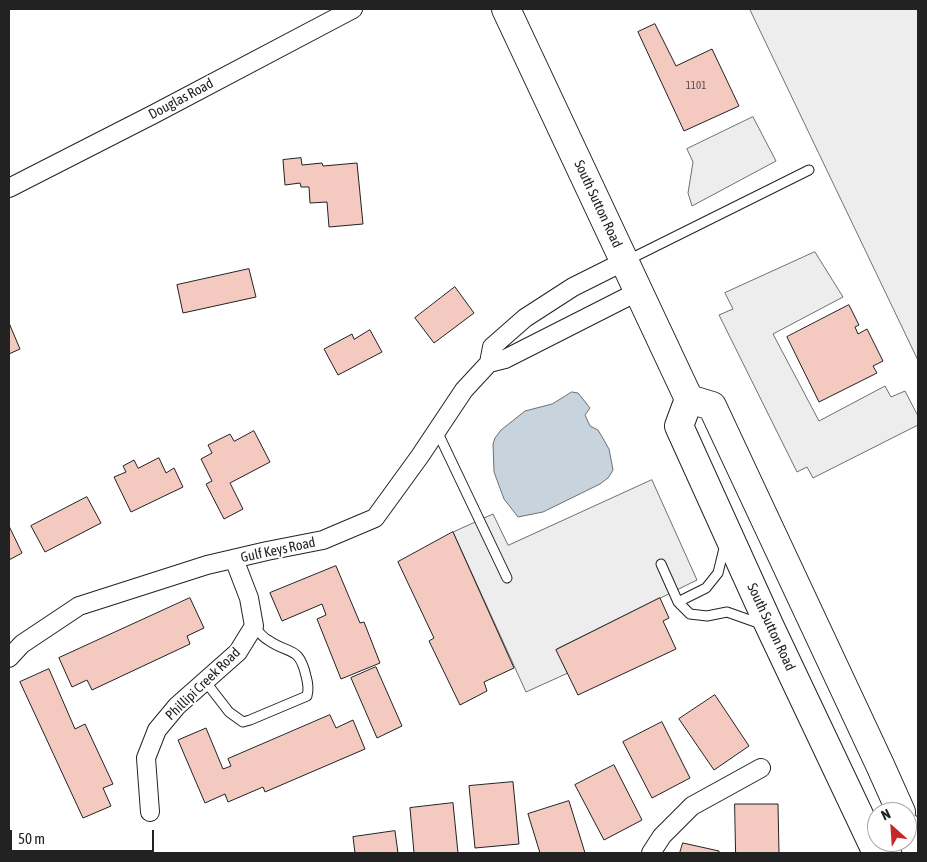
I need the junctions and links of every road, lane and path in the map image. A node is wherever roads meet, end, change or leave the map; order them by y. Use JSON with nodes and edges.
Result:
{"nodes":[{"id":1,"x":353,"y":9,"type":"edge"},
{"id":2,"x":506,"y":9,"type":"edge"},
{"id":3,"x":809,"y":170,"type":"dead end"},
{"id":4,"x":9,"y":188,"type":"edge"},
{"id":5,"x":625,"y":261,"type":"junction"},
{"id":6,"x":639,"y":291,"type":"junction"},
{"id":7,"x":489,"y":363,"type":"junction"},
{"id":8,"x":689,"y":399,"type":"junction"},
{"id":9,"x":437,"y":431,"type":"junction"},
{"id":10,"x":727,"y":534,"type":"junction"},
{"id":11,"x":234,"y":559,"type":"junction"},
{"id":12,"x":661,"y":564,"type":"dead end"},
{"id":13,"x":507,"y":578,"type":"dead end"},
{"id":14,"x":678,"y":602,"type":"junction"},
{"id":15,"x":254,"y":626,"type":"junction"},
{"id":16,"x":770,"y":628,"type":"junction"},
{"id":17,"x":9,"y":658,"type":"edge"},
{"id":18,"x":205,"y":681,"type":"junction"},
{"id":19,"x":761,"y":768,"type":"dead end"},
{"id":20,"x":897,"y":802,"type":"edge"},
{"id":21,"x":150,"y":812,"type":"dead end"},
{"id":22,"x":651,"y":853,"type":"edge"},
{"id":23,"x":878,"y":853,"type":"edge"}],
"edges":[{"from":1,"to":4,"type":"street","name":"Douglas Road"},
{"from":2,"to":5,"type":"main road","name":"South Sutton Road"},
{"from":3,"to":5,"type":"lane"},
{"from":5,"to":6,"type":"main road","name":"South Sutton Road"},
{"from":5,"to":7,"type":"street","name":"Gulf Keys Road"},
{"from":6,"to":7,"type":"street","name":"Gulf Keys Road"},
{"from":6,"to":8,"type":"main road","name":"South Sutton Road"},
{"from":7,"to":9,"type":"street","name":"Gulf Keys Road"},
{"from":8,"to":10,"type":"main road","name":"South Sutton Road"},
{"from":8,"to":20,"type":"main road"},
{"from":9,"to":11,"type":"street","name":"Gulf Keys Road"},
{"from":9,"to":13,"type":"lane"},
{"from":10,"to":14,"type":"lane"},
{"from":10,"to":16,"type":"main road","name":"South Sutton Road"},
{"from":11,"to":15,"type":"street"},
{"from":11,"to":17,"type":"street","name":"Gulf Keys Road"},
{"from":12,"to":14,"type":"lane"},
{"from":14,"to":16,"type":"lane"},
{"from":15,"to":18,"type":"street","name":"Phillipi Creek Road"},
{"from":15,"to":18,"type":"lane"},
{"from":16,"to":23,"type":"main road","name":"South Sutton Road"},
{"from":18,"to":21,"type":"street","name":"Phillipi Creek Road"},
{"from":19,"to":22,"type":"street"}]}
